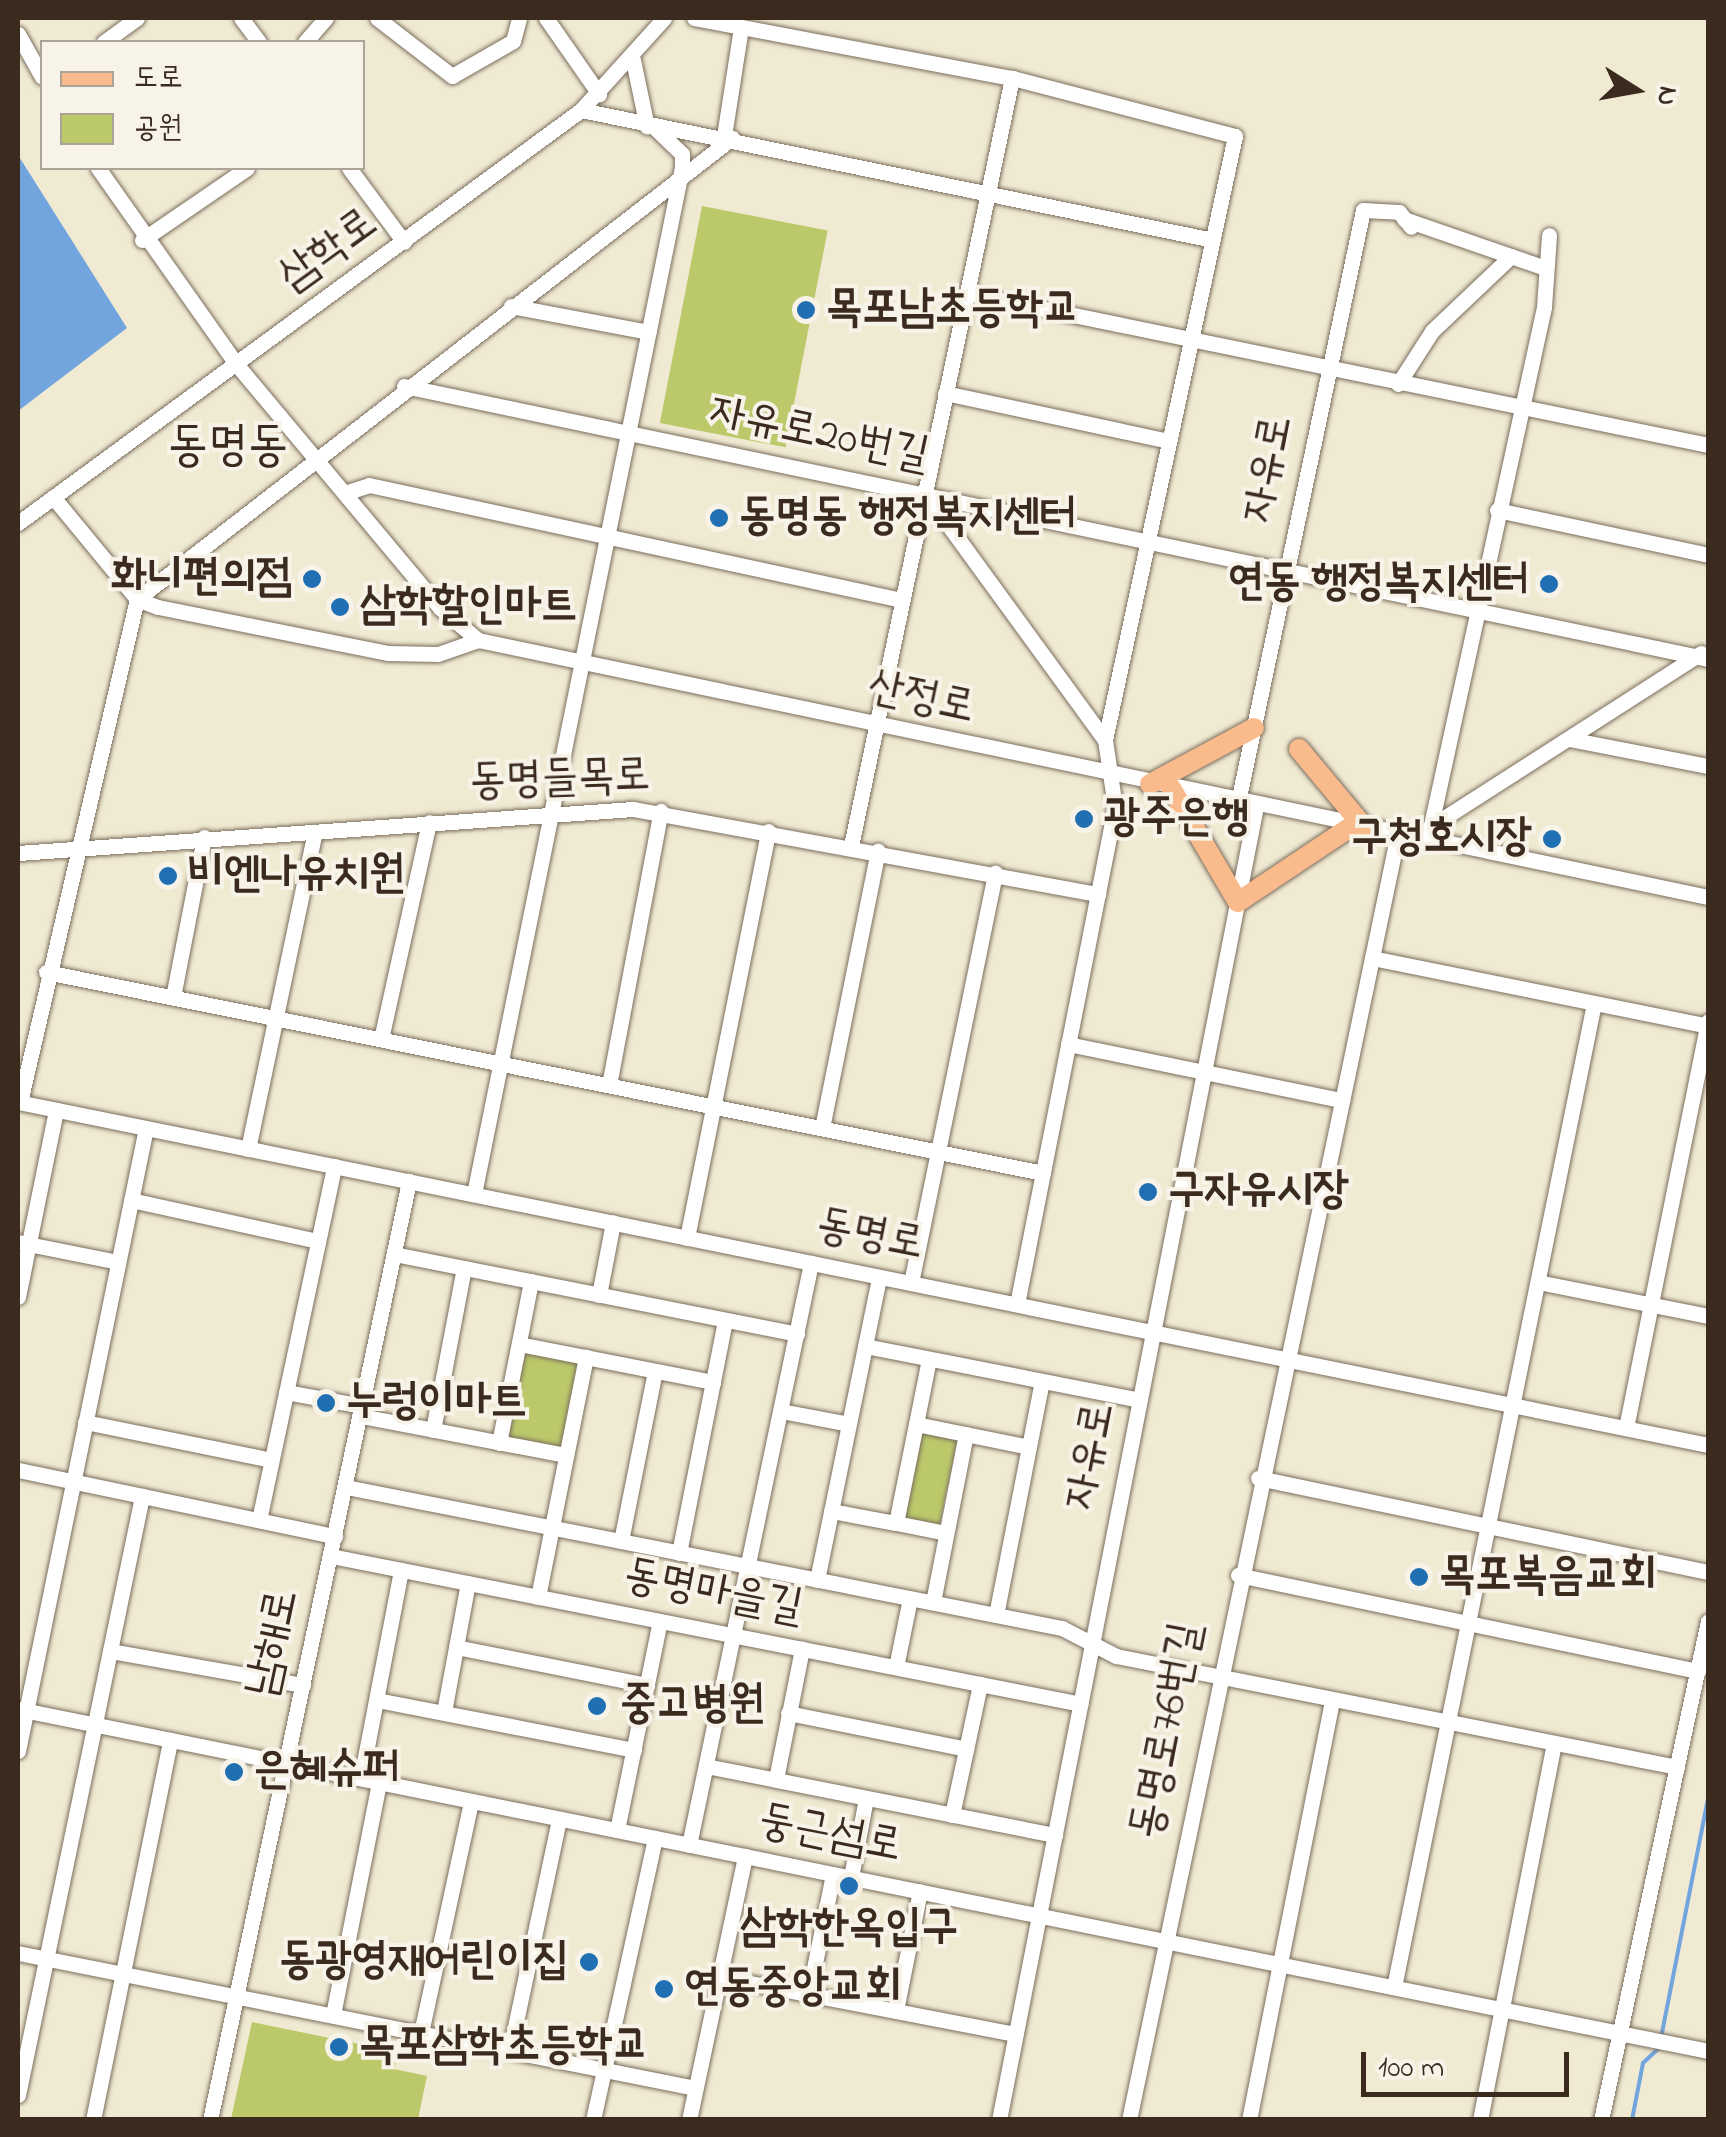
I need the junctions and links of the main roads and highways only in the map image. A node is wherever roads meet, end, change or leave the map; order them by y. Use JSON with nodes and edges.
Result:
{"nodes":[{"id":1,"x":1254,"y":728,"type":"road end"},
{"id":2,"x":1299,"y":749,"type":"dead end"}],
"edges":[{"from":1,"to":2,"type":"main road"}]}
